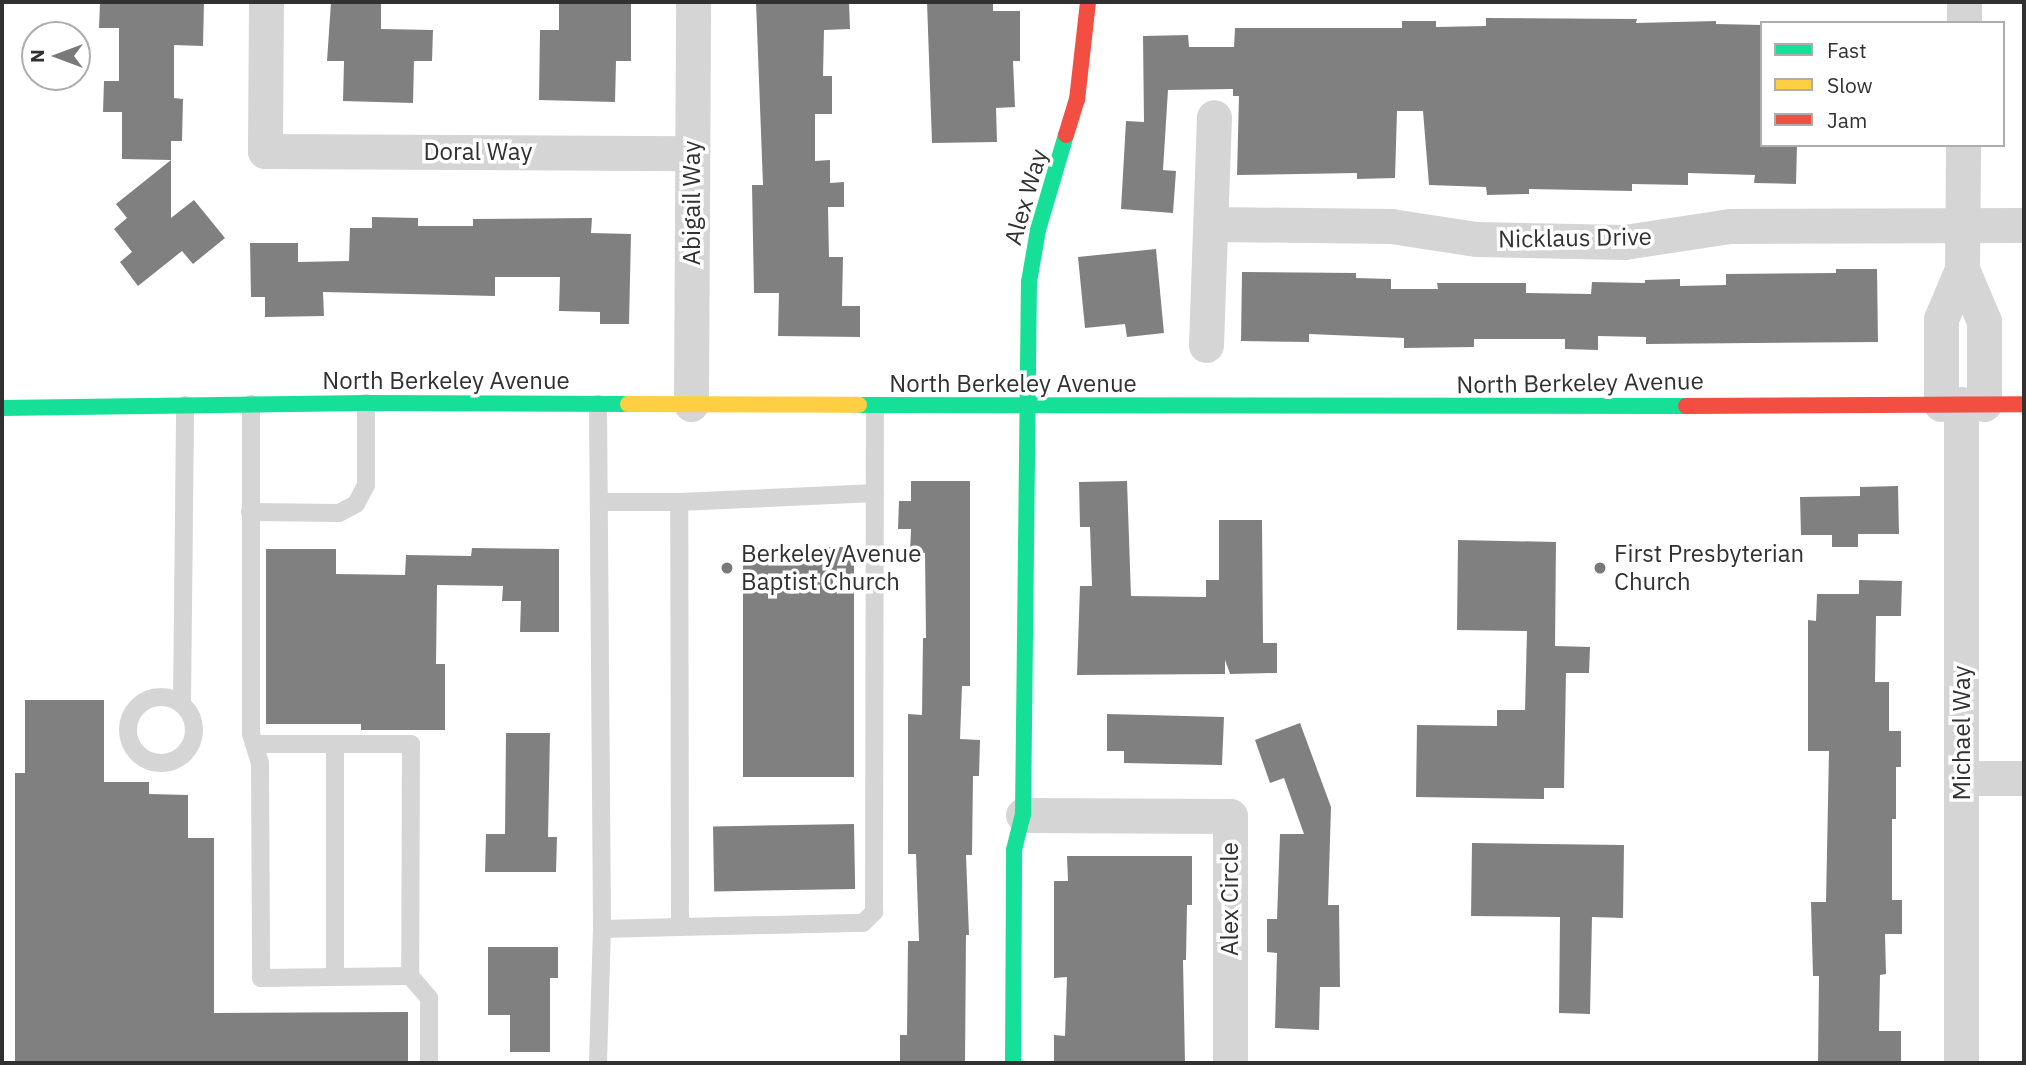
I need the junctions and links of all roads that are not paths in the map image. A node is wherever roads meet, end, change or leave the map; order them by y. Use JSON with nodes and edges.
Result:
{"nodes":[{"id":1,"x":266,"y":2,"type":"edge"},
{"id":2,"x":693,"y":2,"type":"edge"},
{"id":3,"x":1088,"y":2,"type":"edge"},
{"id":4,"x":1964,"y":2,"type":"edge"},
{"id":5,"x":1964,"y":21,"type":"edge"},
{"id":6,"x":1214,"y":117,"type":"dead end"},
{"id":7,"x":1963,"y":147,"type":"edge"},
{"id":8,"x":692,"y":153,"type":"junction"},
{"id":9,"x":1211,"y":223,"type":"junction"},
{"id":10,"x":1962,"y":225,"type":"junction"},
{"id":11,"x":2024,"y":225,"type":"edge"},
{"id":12,"x":1206,"y":345,"type":"dead end"},
{"id":13,"x":366,"y":402,"type":"junction"},
{"id":14,"x":251,"y":404,"type":"junction"},
{"id":15,"x":598,"y":404,"type":"junction"},
{"id":16,"x":691,"y":404,"type":"junction"},
{"id":17,"x":1962,"y":404,"type":"junction"},
{"id":18,"x":2024,"y":404,"type":"edge"},
{"id":19,"x":185,"y":405,"type":"junction"},
{"id":20,"x":875,"y":407,"type":"junction"},
{"id":21,"x":1027,"y":407,"type":"junction"},
{"id":22,"x":2,"y":408,"type":"edge"},
{"id":23,"x":875,"y":493,"type":"junction"},
{"id":24,"x":599,"y":502,"type":"junction"},
{"id":25,"x":679,"y":502,"type":"junction"},
{"id":26,"x":250,"y":512,"type":"junction"},
{"id":27,"x":182,"y":704,"type":"dead end"},
{"id":28,"x":254,"y":744,"type":"junction"},
{"id":29,"x":335,"y":744,"type":"junction"},
{"id":30,"x":1962,"y":778,"type":"junction"},
{"id":31,"x":2024,"y":778,"type":"edge"},
{"id":32,"x":1023,"y":815,"type":"junction"},
{"id":33,"x":680,"y":927,"type":"junction"},
{"id":34,"x":602,"y":929,"type":"junction"},
{"id":35,"x":410,"y":976,"type":"junction"},
{"id":36,"x":335,"y":977,"type":"junction"},
{"id":37,"x":429,"y":1063,"type":"edge"},
{"id":38,"x":598,"y":1063,"type":"edge"},
{"id":39,"x":1013,"y":1063,"type":"edge"},
{"id":40,"x":1230,"y":1063,"type":"edge"},
{"id":41,"x":1961,"y":1063,"type":"edge"}],
"edges":[{"from":1,"to":8,"type":"street","name":"Doral Way"},
{"from":2,"to":8,"type":"street","name":"Abigail Way"},
{"from":3,"to":21,"type":"street","name":"Alex Way"},
{"from":4,"to":5,"type":"street"},
{"from":6,"to":9,"type":"street"},
{"from":7,"to":10,"type":"street","name":"Michael Way"},
{"from":8,"to":16,"type":"street","name":"Abigail Way"},
{"from":9,"to":10,"type":"street","name":"Nicklaus Drive"},
{"from":9,"to":12,"type":"street"},
{"from":10,"to":11,"type":"street","name":"Nicklaus Drive"},
{"from":10,"to":17,"type":"street","name":"Michael Way"},
{"from":13,"to":14,"type":"street","name":"North Berkeley Avenue"},
{"from":13,"to":15,"type":"street","name":"North Berkeley Avenue"},
{"from":13,"to":26,"type":"lane"},
{"from":14,"to":19,"type":"street","name":"North Berkeley Avenue"},
{"from":14,"to":26,"type":"lane"},
{"from":15,"to":16,"type":"street","name":"North Berkeley Avenue"},
{"from":15,"to":24,"type":"lane"},
{"from":16,"to":20,"type":"street","name":"North Berkeley Avenue"},
{"from":17,"to":18,"type":"street","name":"North Berkeley Avenue"},
{"from":17,"to":21,"type":"street","name":"North Berkeley Avenue"},
{"from":17,"to":30,"type":"street","name":"Michael Way"},
{"from":19,"to":22,"type":"street","name":"North Berkeley Avenue"},
{"from":19,"to":27,"type":"lane"},
{"from":20,"to":21,"type":"street","name":"North Berkeley Avenue"},
{"from":20,"to":23,"type":"lane"},
{"from":21,"to":32,"type":"street"},
{"from":23,"to":25,"type":"lane"},
{"from":23,"to":33,"type":"lane"},
{"from":24,"to":25,"type":"lane"},
{"from":24,"to":34,"type":"lane"},
{"from":25,"to":33,"type":"lane"},
{"from":26,"to":28,"type":"lane"},
{"from":28,"to":29,"type":"lane"},
{"from":28,"to":36,"type":"lane"},
{"from":29,"to":35,"type":"lane"},
{"from":29,"to":36,"type":"lane"},
{"from":30,"to":31,"type":"street"},
{"from":30,"to":41,"type":"street","name":"Michael Way"},
{"from":32,"to":39,"type":"street"},
{"from":32,"to":40,"type":"street","name":"Alex Circle"},
{"from":33,"to":34,"type":"lane"},
{"from":34,"to":38,"type":"lane"},
{"from":35,"to":36,"type":"lane"},
{"from":35,"to":37,"type":"lane"}]}
